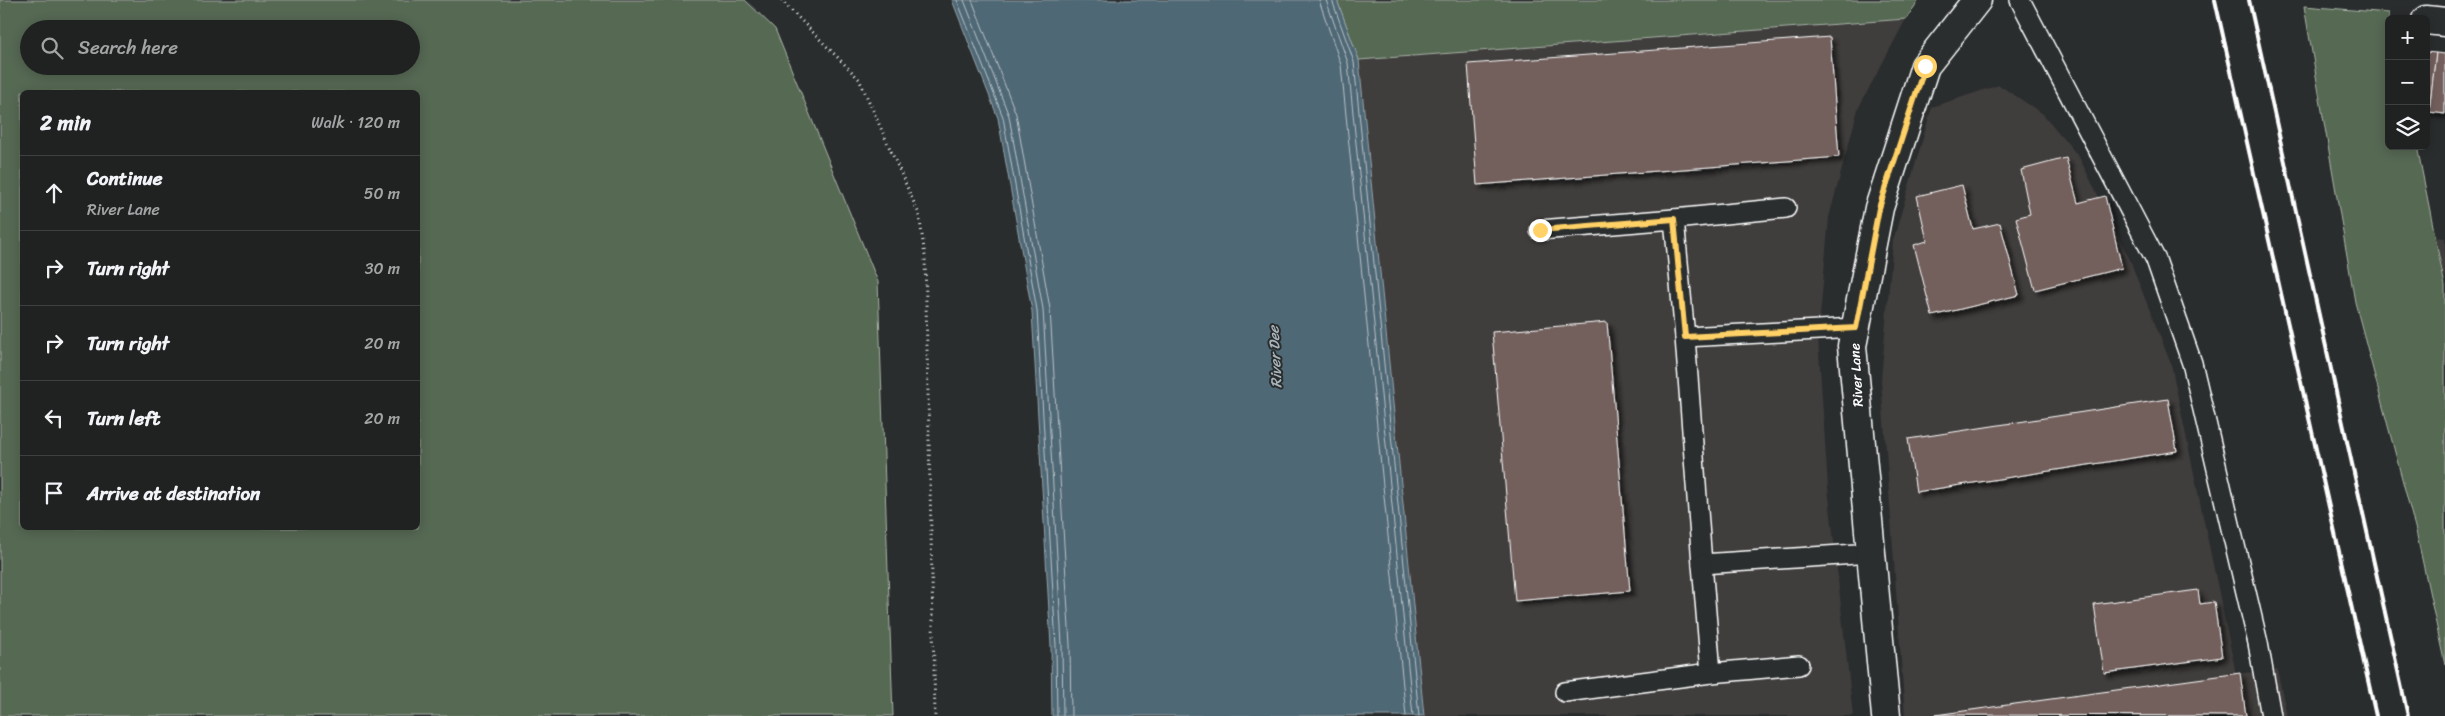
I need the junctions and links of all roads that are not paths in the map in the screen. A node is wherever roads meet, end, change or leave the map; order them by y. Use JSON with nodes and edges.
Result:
{"nodes":[{"id":1,"x":1977,"y":0,"type":"edge"},
{"id":2,"x":2020,"y":0,"type":"edge"},
{"id":3,"x":2430,"y":20,"type":"edge"},
{"id":4,"x":2445,"y":22,"type":"edge"},
{"id":5,"x":1786,"y":208,"type":"dead end"},
{"id":6,"x":1674,"y":219,"type":"junction"},
{"id":7,"x":1540,"y":230,"type":"dead end"},
{"id":8,"x":1856,"y":328,"type":"junction"},
{"id":9,"x":1685,"y":337,"type":"junction"},
{"id":10,"x":1872,"y":553,"type":"junction"},
{"id":11,"x":1702,"y":564,"type":"junction"},
{"id":12,"x":1799,"y":665,"type":"dead end"},
{"id":13,"x":1711,"y":673,"type":"junction"},
{"id":14,"x":1565,"y":692,"type":"dead end"},
{"id":15,"x":1886,"y":716,"type":"edge"},
{"id":16,"x":2271,"y":716,"type":"edge"}],
"edges":[{"from":1,"to":8,"type":"street","name":"River Lane"},
{"from":2,"to":16,"type":"lane"},
{"from":3,"to":4,"type":"street"},
{"from":5,"to":6,"type":"lane"},
{"from":6,"to":7,"type":"lane"},
{"from":6,"to":9,"type":"lane"},
{"from":8,"to":9,"type":"lane"},
{"from":8,"to":10,"type":"street","name":"River Lane"},
{"from":9,"to":11,"type":"lane"},
{"from":10,"to":11,"type":"lane"},
{"from":10,"to":15,"type":"street","name":"River Lane"},
{"from":11,"to":13,"type":"lane"},
{"from":12,"to":13,"type":"lane"},
{"from":13,"to":14,"type":"lane"}]}
